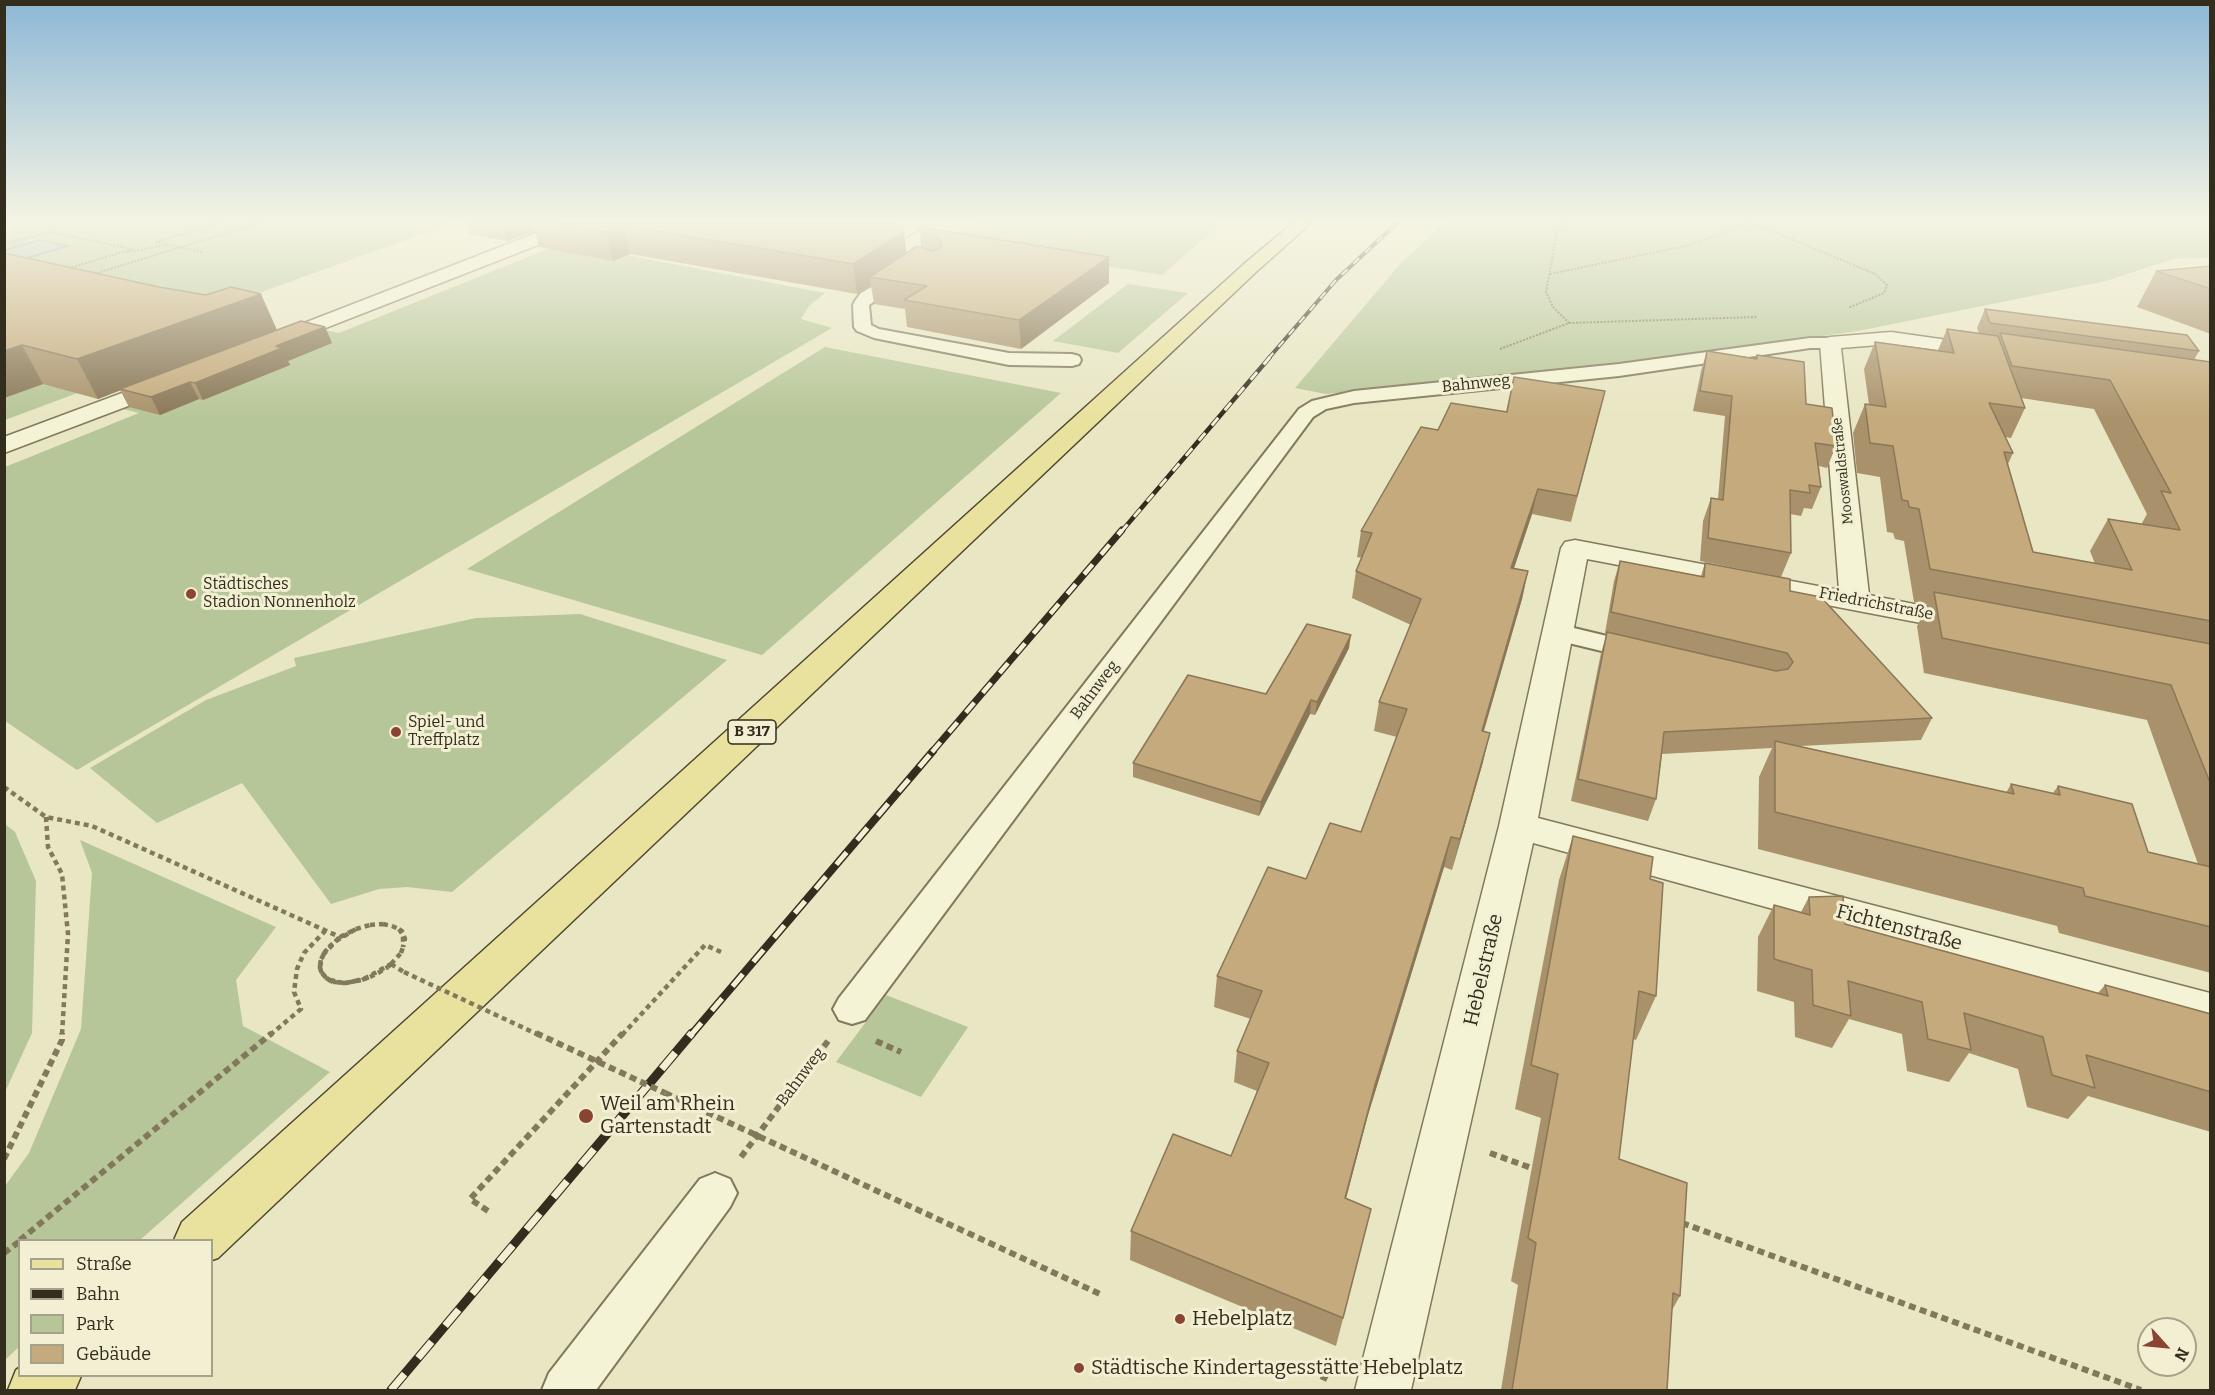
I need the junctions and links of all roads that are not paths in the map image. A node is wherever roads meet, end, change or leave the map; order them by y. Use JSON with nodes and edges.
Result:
{"nodes":[{"id":1,"x":411,"y":288,"type":"edge"},
{"id":2,"x":878,"y":288,"type":"edge"},
{"id":3,"x":1229,"y":288,"type":"edge"},
{"id":4,"x":1830,"y":343,"type":"junction"},
{"id":5,"x":258,"y":348,"type":"edge"},
{"id":6,"x":1997,"y":353,"type":"edge"},
{"id":7,"x":1072,"y":360,"type":"dead end"},
{"id":8,"x":181,"y":378,"type":"edge"},
{"id":9,"x":4,"y":446,"type":"edge"},
{"id":10,"x":1575,"y":548,"type":"joint"},
{"id":11,"x":1855,"y":600,"type":"junction"},
{"id":12,"x":1993,"y":627,"type":"edge"},
{"id":13,"x":1557,"y":632,"type":"junction"},
{"id":14,"x":1668,"y":658,"type":"edge"},
{"id":15,"x":1518,"y":826,"type":"junction"},
{"id":16,"x":852,"y":1009,"type":"road end"},
{"id":17,"x":2211,"y":1011,"type":"edge"},
{"id":18,"x":715,"y":1193,"type":"road end"},
{"id":19,"x":201,"y":1239,"type":"edge"},
{"id":20,"x":52,"y":1377,"type":"edge"},
{"id":21,"x":36,"y":1390,"type":"edge"},
{"id":22,"x":566,"y":1390,"type":"edge"},
{"id":23,"x":1383,"y":1390,"type":"edge"}],
"edges":[{"from":1,"to":5,"type":"street"},
{"from":2,"to":7,"type":"lane"},
{"from":3,"to":19,"type":"main road","number":"B 317"},
{"from":4,"to":6,"type":"street"},
{"from":4,"to":11,"type":"street","name":"Mooswaldstraße"},
{"from":4,"to":16,"type":"lane","name":"Bahnweg"},
{"from":8,"to":9,"type":"street"},
{"from":10,"to":11,"type":"street","name":"Friedrichstraße"},
{"from":10,"to":13,"type":"street","name":"Hebelstraße"},
{"from":11,"to":12,"type":"street","name":"Friedrichstraße"},
{"from":13,"to":14,"type":"lane"},
{"from":13,"to":15,"type":"street","name":"Hebelstraße"},
{"from":15,"to":17,"type":"street","name":"Fichtenstraße"},
{"from":15,"to":23,"type":"street","name":"Hebelstraße"},
{"from":18,"to":22,"type":"lane"},
{"from":20,"to":21,"type":"main road"}]}
